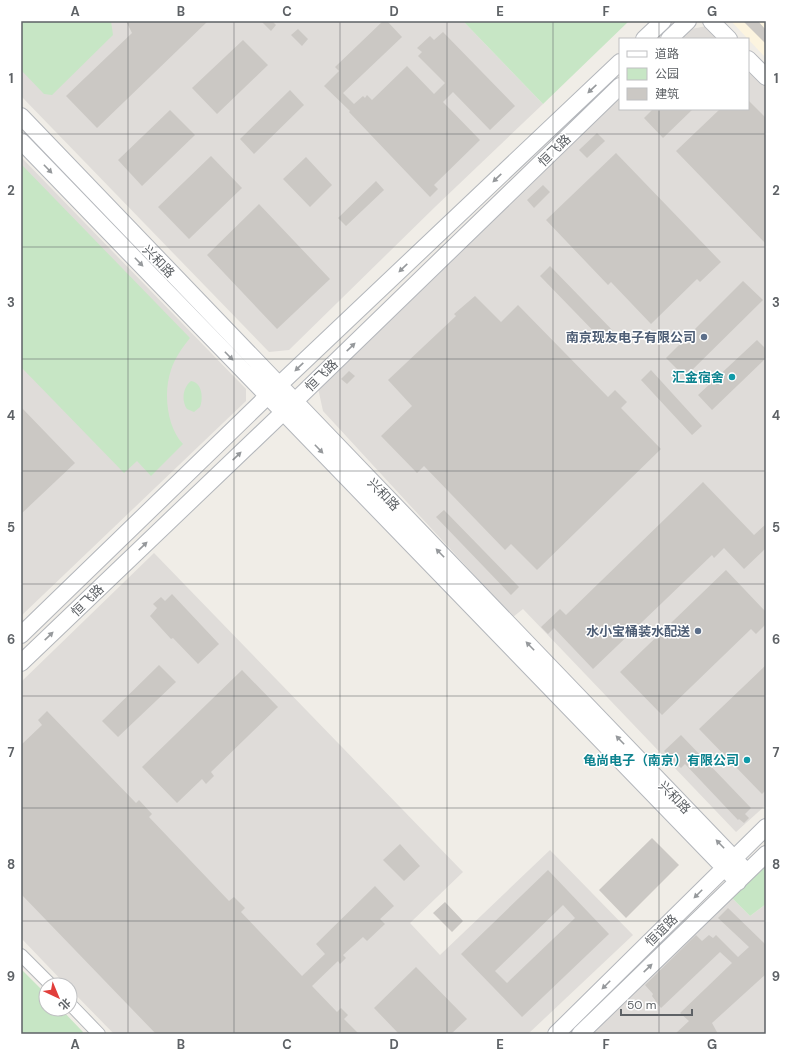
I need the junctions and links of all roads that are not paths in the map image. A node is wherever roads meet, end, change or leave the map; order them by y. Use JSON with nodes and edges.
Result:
{"nodes":[{"id":1,"x":663,"y":21,"type":"edge"},
{"id":2,"x":688,"y":21,"type":"edge"},
{"id":3,"x":711,"y":21,"type":"edge"},
{"id":4,"x":645,"y":38,"type":"edge"},
{"id":5,"x":670,"y":38,"type":"edge"},
{"id":6,"x":728,"y":38,"type":"edge"},
{"id":7,"x":749,"y":60,"type":"edge"},
{"id":8,"x":619,"y":63,"type":"edge"},
{"id":9,"x":766,"y":77,"type":"edge"},
{"id":10,"x":619,"y":87,"type":"edge"},
{"id":11,"x":21,"y":116,"type":"edge"},
{"id":12,"x":21,"y":141,"type":"edge"},
{"id":13,"x":274,"y":391,"type":"junction"},
{"id":14,"x":289,"y":406,"type":"junction"},
{"id":15,"x":21,"y":635,"type":"edge"},
{"id":16,"x":21,"y":663,"type":"edge"},
{"id":17,"x":766,"y":827,"type":"edge"},
{"id":18,"x":766,"y":854,"type":"edge"},
{"id":19,"x":729,"y":863,"type":"junction"},
{"id":20,"x":743,"y":877,"type":"junction"},
{"id":21,"x":21,"y":955,"type":"edge"},
{"id":22,"x":43,"y":977,"type":"edge"},
{"id":23,"x":78,"y":1012,"type":"edge"},
{"id":24,"x":99,"y":1034,"type":"edge"},
{"id":25,"x":556,"y":1034,"type":"edge"},
{"id":26,"x":580,"y":1034,"type":"edge"}],
"edges":[{"from":1,"to":4,"type":"main road"},
{"from":2,"to":5,"type":"main road"},
{"from":3,"to":6,"type":"main road"},
{"from":7,"to":9,"type":"main road"},
{"from":8,"to":13,"type":"main road","name":"恒飞路","one_way":true},
{"from":14,"to":10,"type":"main road","name":"恒飞路","one_way":true},
{"from":11,"to":13,"type":"main road","name":"兴和路"},
{"from":12,"to":13,"type":"main road","name":"兴和路","one_way":true},
{"from":13,"to":14,"type":"main road","name":"兴和路"},
{"from":13,"to":15,"type":"main road","name":"恒飞路"},
{"from":16,"to":14,"type":"main road","name":"恒飞路","one_way":true},
{"from":14,"to":19,"type":"main road","name":"兴和路"},
{"from":17,"to":19,"type":"main road","name":"恒谊路"},
{"from":18,"to":20,"type":"main road","name":"恒谊路"},
{"from":19,"to":20,"type":"main road","name":"兴和路"},
{"from":19,"to":25,"type":"main road","name":"恒谊路","one_way":true},
{"from":26,"to":20,"type":"main road","name":"恒谊路","one_way":true},
{"from":21,"to":22,"type":"street"},
{"from":23,"to":24,"type":"street"}]}
